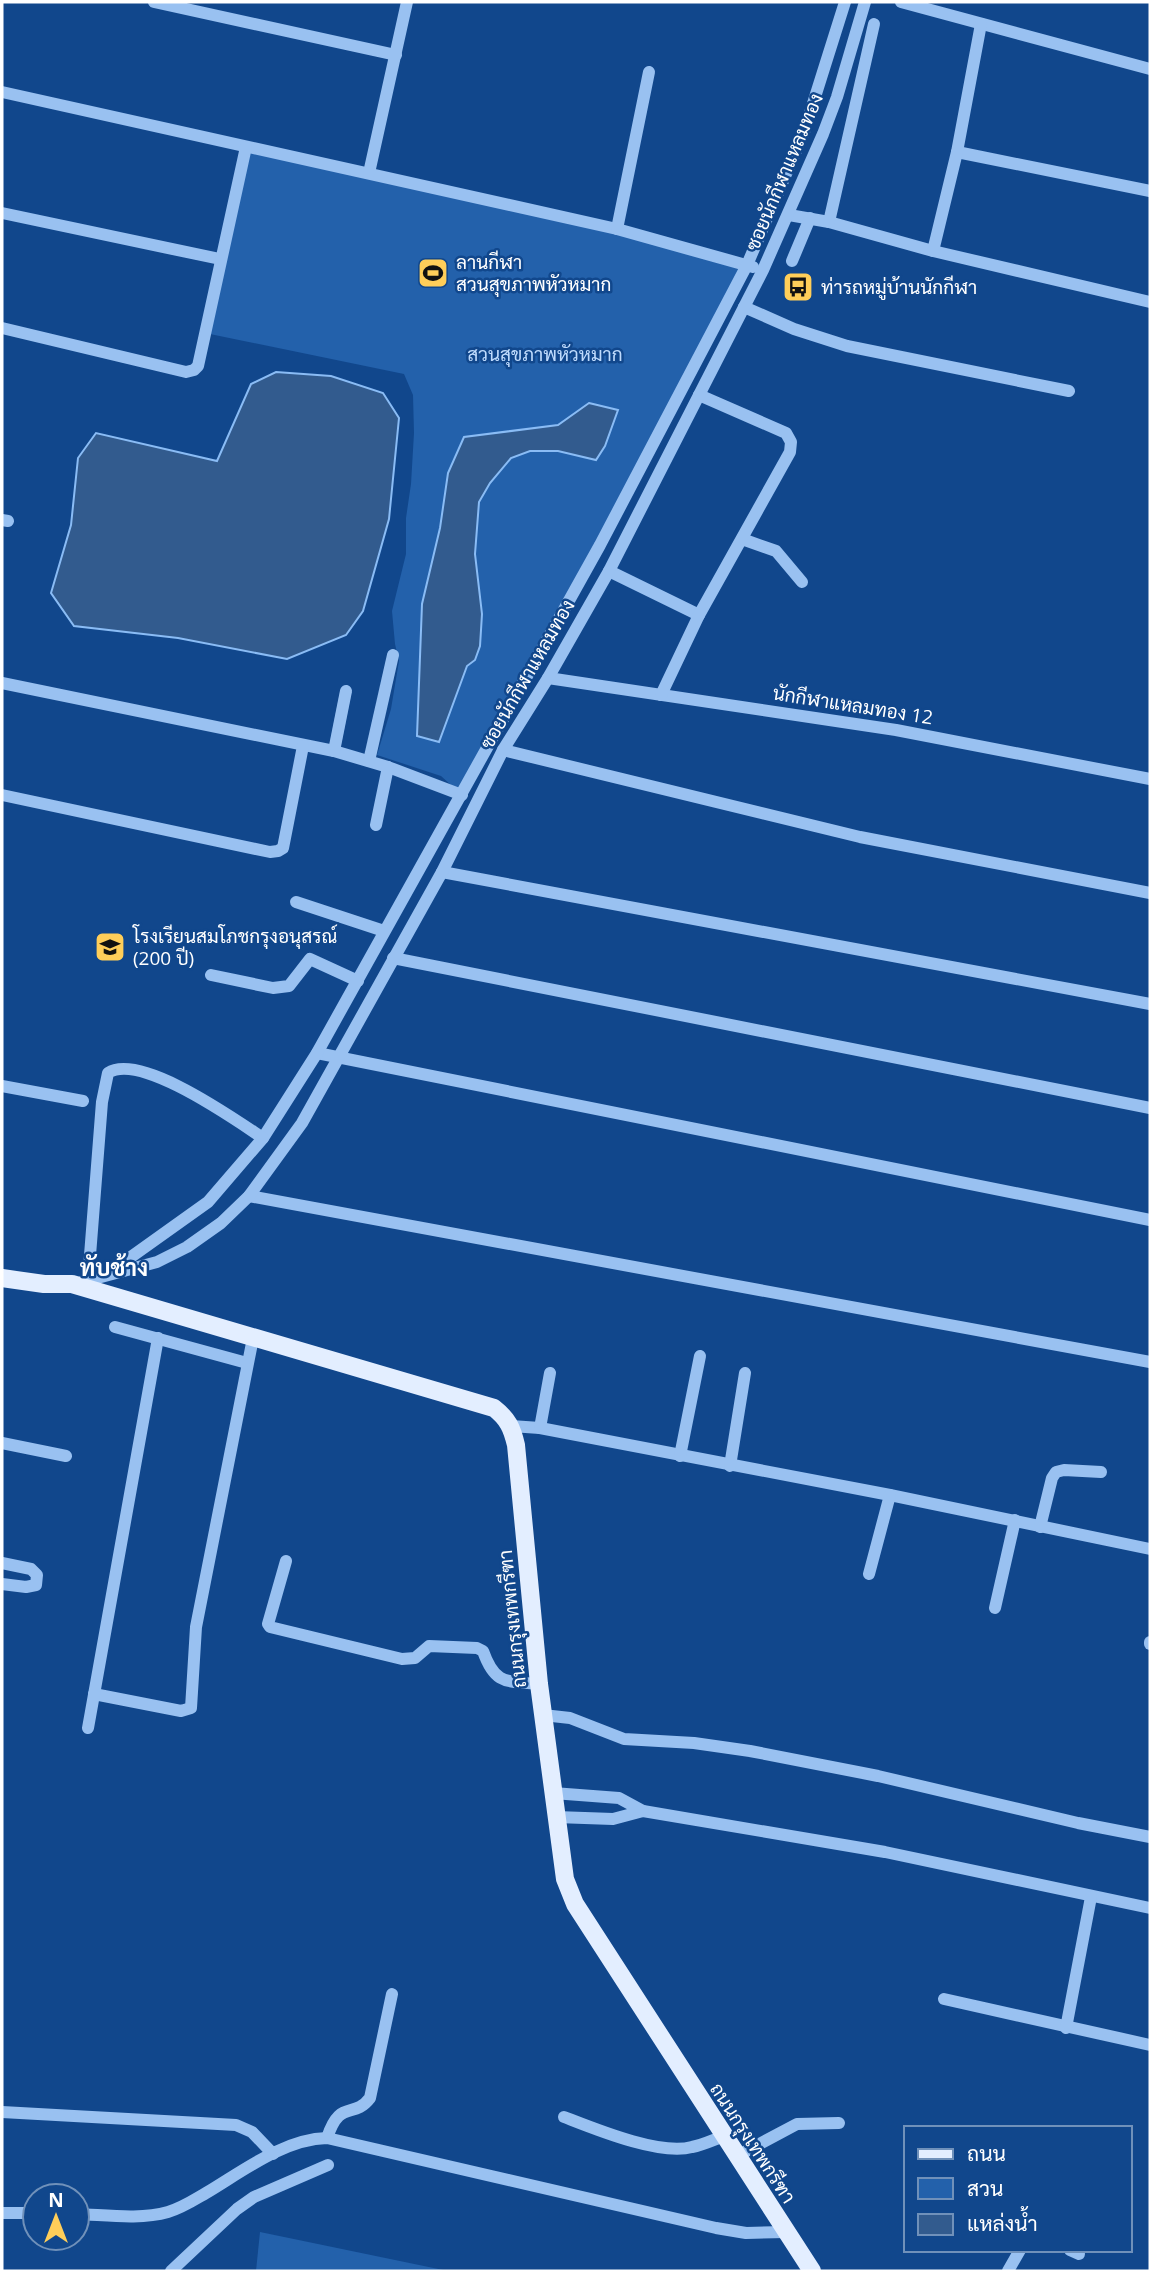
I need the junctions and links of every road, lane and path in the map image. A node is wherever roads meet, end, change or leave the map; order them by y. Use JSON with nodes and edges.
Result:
{"nodes":[{"id":1,"x":154,"y":2,"type":"edge"},
{"id":2,"x":407,"y":2,"type":"edge"},
{"id":3,"x":845,"y":2,"type":"edge"},
{"id":4,"x":865,"y":2,"type":"edge"},
{"id":5,"x":901,"y":2,"type":"edge"},
{"id":6,"x":874,"y":24,"type":"dead end"},
{"id":7,"x":981,"y":24,"type":"junction"},
{"id":8,"x":396,"y":55,"type":"junction"},
{"id":9,"x":1150,"y":69,"type":"edge"},
{"id":10,"x":649,"y":72,"type":"dead end"},
{"id":11,"x":2,"y":92,"type":"edge"},
{"id":12,"x":246,"y":146,"type":"junction"},
{"id":13,"x":957,"y":152,"type":"junction"},
{"id":14,"x":369,"y":173,"type":"junction"},
{"id":15,"x":1150,"y":191,"type":"edge"},
{"id":16,"x":2,"y":213,"type":"edge"},
{"id":17,"x":789,"y":215,"type":"junction"},
{"id":18,"x":810,"y":218,"type":"junction"},
{"id":19,"x":829,"y":222,"type":"junction"},
{"id":20,"x":617,"y":229,"type":"junction"},
{"id":21,"x":933,"y":251,"type":"junction"},
{"id":22,"x":220,"y":259,"type":"junction"},
{"id":23,"x":792,"y":261,"type":"dead end"},
{"id":24,"x":747,"y":265,"type":"junction"},
{"id":25,"x":763,"y":270,"type":"junction"},
{"id":26,"x":1150,"y":302,"type":"edge"},
{"id":27,"x":744,"y":307,"type":"junction"},
{"id":28,"x":2,"y":328,"type":"edge"},
{"id":29,"x":1069,"y":391,"type":"dead end"},
{"id":30,"x":699,"y":395,"type":"junction"},
{"id":31,"x":742,"y":539,"type":"junction"},
{"id":32,"x":608,"y":571,"type":"junction"},
{"id":33,"x":802,"y":582,"type":"dead end"},
{"id":34,"x":699,"y":615,"type":"junction"},
{"id":35,"x":393,"y":655,"type":"dead end"},
{"id":36,"x":548,"y":678,"type":"junction"},
{"id":37,"x":2,"y":683,"type":"edge"},
{"id":38,"x":346,"y":691,"type":"dead end"},
{"id":39,"x":661,"y":695,"type":"junction"},
{"id":40,"x":303,"y":746,"type":"junction"},
{"id":41,"x":503,"y":750,"type":"junction"},
{"id":42,"x":334,"y":751,"type":"junction"},
{"id":43,"x":369,"y":761,"type":"junction"},
{"id":44,"x":388,"y":767,"type":"junction"},
{"id":45,"x":1150,"y":779,"type":"edge"},
{"id":46,"x":462,"y":794,"type":"junction"},
{"id":47,"x":2,"y":795,"type":"edge"},
{"id":48,"x":376,"y":825,"type":"dead end"},
{"id":49,"x":442,"y":872,"type":"junction"},
{"id":50,"x":1150,"y":893,"type":"edge"},
{"id":51,"x":296,"y":902,"type":"dead end"},
{"id":52,"x":384,"y":931,"type":"junction"},
{"id":53,"x":393,"y":958,"type":"junction"},
{"id":54,"x":211,"y":975,"type":"dead end"},
{"id":55,"x":358,"y":981,"type":"junction"},
{"id":56,"x":1150,"y":1004,"type":"edge"},
{"id":57,"x":317,"y":1053,"type":"junction"},
{"id":58,"x":339,"y":1059,"type":"junction"},
{"id":59,"x":2,"y":1086,"type":"edge"},
{"id":60,"x":83,"y":1101,"type":"dead end"},
{"id":61,"x":1150,"y":1108,"type":"edge"},
{"id":62,"x":263,"y":1138,"type":"junction"},
{"id":63,"x":249,"y":1196,"type":"junction"},
{"id":64,"x":1150,"y":1220,"type":"edge"},
{"id":65,"x":107,"y":1275,"type":"junction"},
{"id":66,"x":2,"y":1278,"type":"edge"},
{"id":67,"x":80,"y":1282,"type":"junction"},
{"id":68,"x":115,"y":1327,"type":"dead end"},
{"id":69,"x":158,"y":1338,"type":"junction"},
{"id":70,"x":253,"y":1338,"type":"junction"},
{"id":71,"x":700,"y":1356,"type":"dead end"},
{"id":72,"x":1150,"y":1362,"type":"edge"},
{"id":73,"x":247,"y":1363,"type":"junction"},
{"id":74,"x":550,"y":1373,"type":"dead end"},
{"id":75,"x":745,"y":1373,"type":"dead end"},
{"id":76,"x":511,"y":1426,"type":"junction"},
{"id":77,"x":540,"y":1428,"type":"junction"},
{"id":78,"x":2,"y":1443,"type":"edge"},
{"id":79,"x":66,"y":1456,"type":"dead end"},
{"id":80,"x":680,"y":1456,"type":"junction"},
{"id":81,"x":730,"y":1466,"type":"junction"},
{"id":82,"x":1101,"y":1472,"type":"dead end"},
{"id":83,"x":890,"y":1495,"type":"junction"},
{"id":84,"x":1015,"y":1520,"type":"junction"},
{"id":85,"x":1040,"y":1527,"type":"junction"},
{"id":86,"x":1150,"y":1549,"type":"edge"},
{"id":87,"x":286,"y":1561,"type":"dead end"},
{"id":88,"x":2,"y":1563,"type":"edge"},
{"id":89,"x":869,"y":1574,"type":"dead end"},
{"id":90,"x":2,"y":1584,"type":"edge"},
{"id":91,"x":995,"y":1608,"type":"dead end"},
{"id":92,"x":539,"y":1684,"type":"junction"},
{"id":93,"x":94,"y":1694,"type":"junction"},
{"id":94,"x":543,"y":1715,"type":"junction"},
{"id":95,"x":88,"y":1728,"type":"dead end"},
{"id":96,"x":553,"y":1793,"type":"junction"},
{"id":97,"x":643,"y":1811,"type":"junction"},
{"id":98,"x":556,"y":1817,"type":"junction"},
{"id":99,"x":1150,"y":1837,"type":"edge"},
{"id":100,"x":1091,"y":1897,"type":"junction"},
{"id":101,"x":1150,"y":1908,"type":"edge"},
{"id":102,"x":392,"y":1994,"type":"dead end"},
{"id":103,"x":944,"y":1999,"type":"dead end"},
{"id":104,"x":1066,"y":2028,"type":"junction"},
{"id":105,"x":1150,"y":2045,"type":"edge"},
{"id":106,"x":2,"y":2112,"type":"edge"},
{"id":107,"x":564,"y":2117,"type":"dead end"},
{"id":108,"x":839,"y":2123,"type":"dead end"},
{"id":109,"x":724,"y":2136,"type":"junction"},
{"id":110,"x":327,"y":2138,"type":"junction"},
{"id":111,"x":273,"y":2154,"type":"junction"},
{"id":112,"x":737,"y":2156,"type":"junction"},
{"id":113,"x":328,"y":2165,"type":"dead end"},
{"id":114,"x":2,"y":2213,"type":"edge"},
{"id":115,"x":21,"y":2213,"type":"edge"},
{"id":116,"x":91,"y":2214,"type":"edge"},
{"id":117,"x":786,"y":2232,"type":"junction"},
{"id":118,"x":1019,"y":2252,"type":"edge"},
{"id":119,"x":171,"y":2271,"type":"edge"},
{"id":120,"x":812,"y":2271,"type":"edge"},
{"id":121,"x":1008,"y":2271,"type":"edge"}],
"edges":[{"from":1,"to":8,"type":"street"},
{"from":2,"to":8,"type":"street"},
{"from":3,"to":24,"type":"street","name":"ซอยนักกีฬาแหลมทอง"},
{"from":4,"to":17,"type":"street","name":"ซอยนักกีฬาแหลมทอง"},
{"from":5,"to":7,"type":"street"},
{"from":6,"to":19,"type":"street"},
{"from":7,"to":9,"type":"street"},
{"from":7,"to":13,"type":"street"},
{"from":8,"to":14,"type":"street"},
{"from":10,"to":20,"type":"street"},
{"from":11,"to":12,"type":"street"},
{"from":12,"to":14,"type":"street"},
{"from":12,"to":22,"type":"street"},
{"from":13,"to":15,"type":"street"},
{"from":13,"to":21,"type":"street"},
{"from":14,"to":20,"type":"street"},
{"from":16,"to":22,"type":"street"},
{"from":17,"to":18,"type":"street"},
{"from":17,"to":25,"type":"street","name":"ซอยนักกีฬาแหลมทอง"},
{"from":18,"to":19,"type":"street"},
{"from":18,"to":23,"type":"street"},
{"from":19,"to":21,"type":"street"},
{"from":20,"to":24,"type":"street"},
{"from":21,"to":26,"type":"street"},
{"from":22,"to":28,"type":"street"},
{"from":24,"to":25,"type":"street"},
{"from":24,"to":46,"type":"street","name":"ซอยนักกีฬาแหลมทอง"},
{"from":25,"to":27,"type":"street","name":"ซอยนักกีฬาแหลมทอง"},
{"from":27,"to":29,"type":"street"},
{"from":27,"to":30,"type":"street","name":"ซอยนักกีฬาแหลมทอง"},
{"from":30,"to":31,"type":"street"},
{"from":30,"to":32,"type":"street","name":"ซอยนักกีฬาแหลมทอง"},
{"from":31,"to":33,"type":"street"},
{"from":31,"to":34,"type":"street"},
{"from":32,"to":34,"type":"street"},
{"from":32,"to":36,"type":"street","name":"ซอยนักกีฬาแหลมทอง"},
{"from":34,"to":39,"type":"street"},
{"from":35,"to":43,"type":"street"},
{"from":36,"to":39,"type":"street","name":"นักกีฬาแหลมทอง 12"},
{"from":36,"to":41,"type":"street","name":"ซอยนักกีฬาแหลมทอง"},
{"from":37,"to":40,"type":"street"},
{"from":38,"to":42,"type":"street"},
{"from":39,"to":45,"type":"street","name":"นักกีฬาแหลมทอง 12"},
{"from":40,"to":42,"type":"street"},
{"from":40,"to":47,"type":"street"},
{"from":41,"to":49,"type":"street","name":"ซอยนักกีฬาแหลมทอง"},
{"from":41,"to":50,"type":"street"},
{"from":42,"to":43,"type":"street"},
{"from":43,"to":44,"type":"street"},
{"from":44,"to":46,"type":"street"},
{"from":44,"to":48,"type":"street"},
{"from":46,"to":52,"type":"street","name":"ซอยนักกีฬาแหลมทอง"},
{"from":49,"to":53,"type":"street","name":"ซอยนักกีฬาแหลมทอง"},
{"from":49,"to":56,"type":"street"},
{"from":51,"to":52,"type":"street"},
{"from":52,"to":55,"type":"street","name":"ซอยนักกีฬาแหลมทอง"},
{"from":53,"to":58,"type":"street","name":"ซอยนักกีฬาแหลมทอง"},
{"from":53,"to":61,"type":"street"},
{"from":54,"to":55,"type":"street"},
{"from":55,"to":57,"type":"street","name":"ซอยนักกีฬาแหลมทอง"},
{"from":57,"to":58,"type":"street"},
{"from":57,"to":62,"type":"street","name":"ซอยนักกีฬาแหลมทอง"},
{"from":58,"to":63,"type":"street","name":"ซอยนักกีฬาแหลมทอง"},
{"from":58,"to":64,"type":"street"},
{"from":59,"to":60,"type":"street"},
{"from":62,"to":65,"type":"street","name":"ซอยนักกีฬาแหลมทอง"},
{"from":62,"to":67,"type":"street"},
{"from":63,"to":65,"type":"street","name":"ซอยนักกีฬาแหลมทอง"},
{"from":63,"to":72,"type":"street"},
{"from":65,"to":67,"type":"street","name":"ซอยนักกีฬาแหลมทอง"},
{"from":66,"to":67,"type":"main road"},
{"from":67,"to":70,"type":"main road"},
{"from":68,"to":69,"type":"street"},
{"from":69,"to":73,"type":"street"},
{"from":69,"to":93,"type":"street"},
{"from":70,"to":73,"type":"street"},
{"from":70,"to":76,"type":"main road"},
{"from":71,"to":80,"type":"street"},
{"from":73,"to":93,"type":"street"},
{"from":74,"to":77,"type":"street"},
{"from":75,"to":81,"type":"street"},
{"from":76,"to":77,"type":"street"},
{"from":76,"to":92,"type":"main road","name":"ถนนกรุงเทพกรีฑา"},
{"from":77,"to":80,"type":"street"},
{"from":78,"to":79,"type":"street"},
{"from":80,"to":81,"type":"street"},
{"from":81,"to":83,"type":"street"},
{"from":82,"to":85,"type":"street"},
{"from":83,"to":84,"type":"street"},
{"from":83,"to":89,"type":"street"},
{"from":84,"to":85,"type":"street"},
{"from":84,"to":91,"type":"street"},
{"from":85,"to":86,"type":"street"},
{"from":87,"to":92,"type":"street"},
{"from":88,"to":90,"type":"street"},
{"from":92,"to":94,"type":"main road","name":"ถนนกรุงเทพกรีฑา"},
{"from":93,"to":95,"type":"street"},
{"from":94,"to":96,"type":"main road","name":"ถนนกรุงเทพกรีฑา"},
{"from":94,"to":99,"type":"street"},
{"from":96,"to":97,"type":"street"},
{"from":96,"to":98,"type":"main road","name":"ถนนกรุงเทพกรีฑา"},
{"from":97,"to":98,"type":"street"},
{"from":97,"to":100,"type":"street"},
{"from":98,"to":109,"type":"main road","name":"ถนนกรุงเทพกรีฑา"},
{"from":100,"to":101,"type":"street"},
{"from":100,"to":104,"type":"street"},
{"from":102,"to":110,"type":"street"},
{"from":103,"to":104,"type":"street"},
{"from":104,"to":105,"type":"street"},
{"from":106,"to":111,"type":"street"},
{"from":107,"to":109,"type":"street"},
{"from":108,"to":112,"type":"street"},
{"from":109,"to":112,"type":"main road","name":"ถนนกรุงเทพกรีฑา"},
{"from":110,"to":111,"type":"street"},
{"from":110,"to":117,"type":"street"},
{"from":111,"to":116,"type":"street"},
{"from":112,"to":117,"type":"main road","name":"ถนนกรุงเทพกรีฑา"},
{"from":113,"to":119,"type":"street"},
{"from":114,"to":115,"type":"street"},
{"from":117,"to":120,"type":"main road","name":"ถนนกรุงเทพกรีฑา"},
{"from":118,"to":121,"type":"street"}]}
